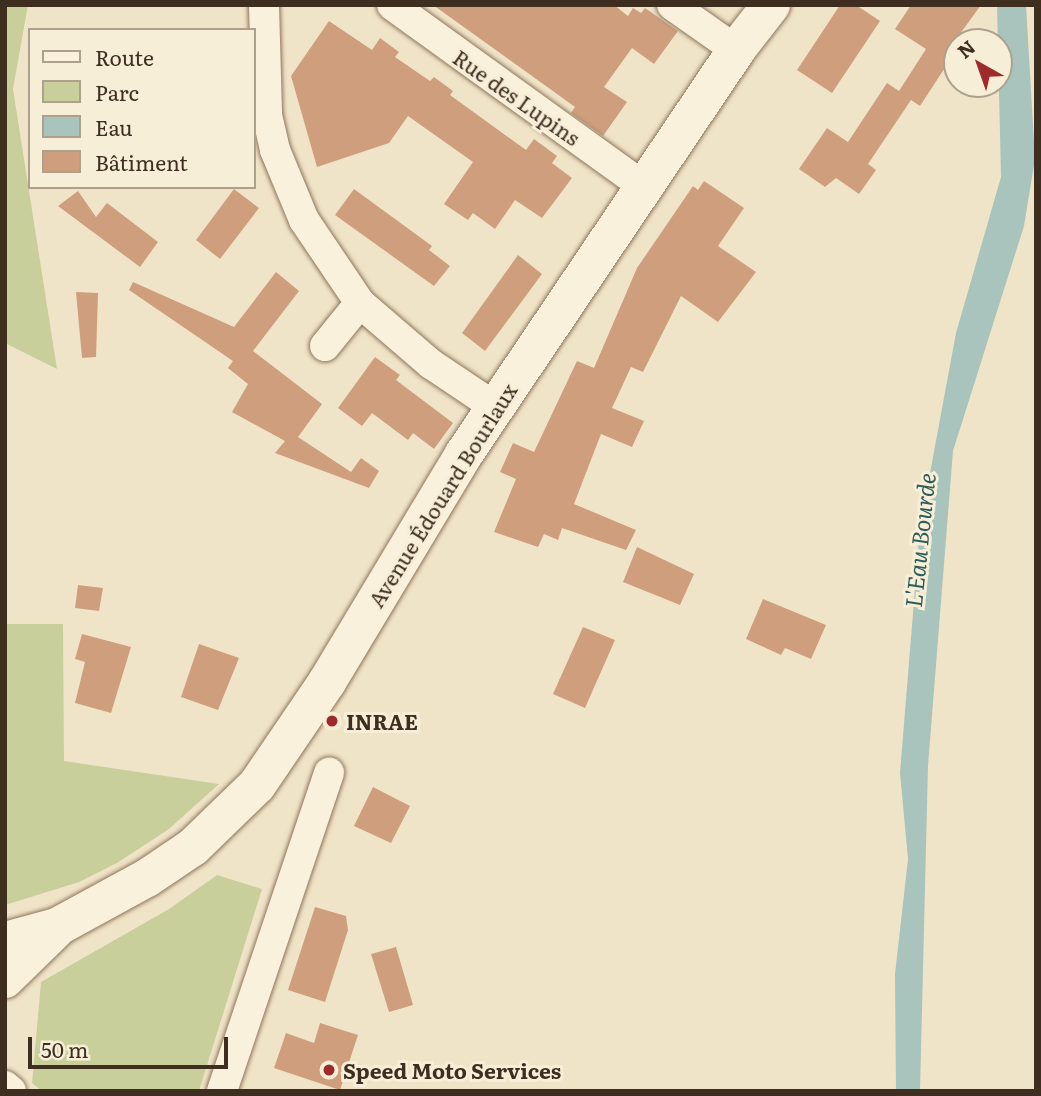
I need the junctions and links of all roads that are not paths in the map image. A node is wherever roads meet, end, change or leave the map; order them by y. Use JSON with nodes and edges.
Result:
{"nodes":[{"id":1,"x":264,"y":5,"type":"edge"},
{"id":2,"x":392,"y":5,"type":"edge"},
{"id":3,"x":673,"y":5,"type":"edge"},
{"id":4,"x":771,"y":5,"type":"edge"},
{"id":5,"x":736,"y":50,"type":"junction"},
{"id":6,"x":261,"y":116,"type":"edge"},
{"id":7,"x":644,"y":187,"type":"junction"},
{"id":8,"x":360,"y":303,"type":"junction"},
{"id":9,"x":325,"y":346,"type":"dead end"},
{"id":10,"x":495,"y":407,"type":"junction"},
{"id":11,"x":329,"y":773,"type":"dead end"},
{"id":12,"x":57,"y":927,"type":"junction"},
{"id":13,"x":5,"y":941,"type":"edge"},
{"id":14,"x":5,"y":979,"type":"edge"},
{"id":15,"x":5,"y":1086,"type":"edge"},
{"id":16,"x":11,"y":1091,"type":"edge"},
{"id":17,"x":222,"y":1091,"type":"edge"}],
"edges":[{"from":1,"to":6,"type":"street"},
{"from":2,"to":7,"type":"street","name":"Rue des Lupins"},
{"from":3,"to":5,"type":"street"},
{"from":4,"to":5,"type":"street","name":"Avenue Édouard Bourlaux"},
{"from":5,"to":7,"type":"street","name":"Avenue Édouard Bourlaux"},
{"from":6,"to":8,"type":"street"},
{"from":7,"to":10,"type":"street","name":"Avenue Édouard Bourlaux"},
{"from":8,"to":9,"type":"street"},
{"from":8,"to":10,"type":"street"},
{"from":10,"to":12,"type":"street","name":"Avenue Édouard Bourlaux"},
{"from":11,"to":17,"type":"street"},
{"from":12,"to":13,"type":"street","name":"Avenue Édouard Bourlaux"},
{"from":12,"to":14,"type":"street","name":"Avenue Édouard Bourlaux"},
{"from":15,"to":16,"type":"street"}]}
